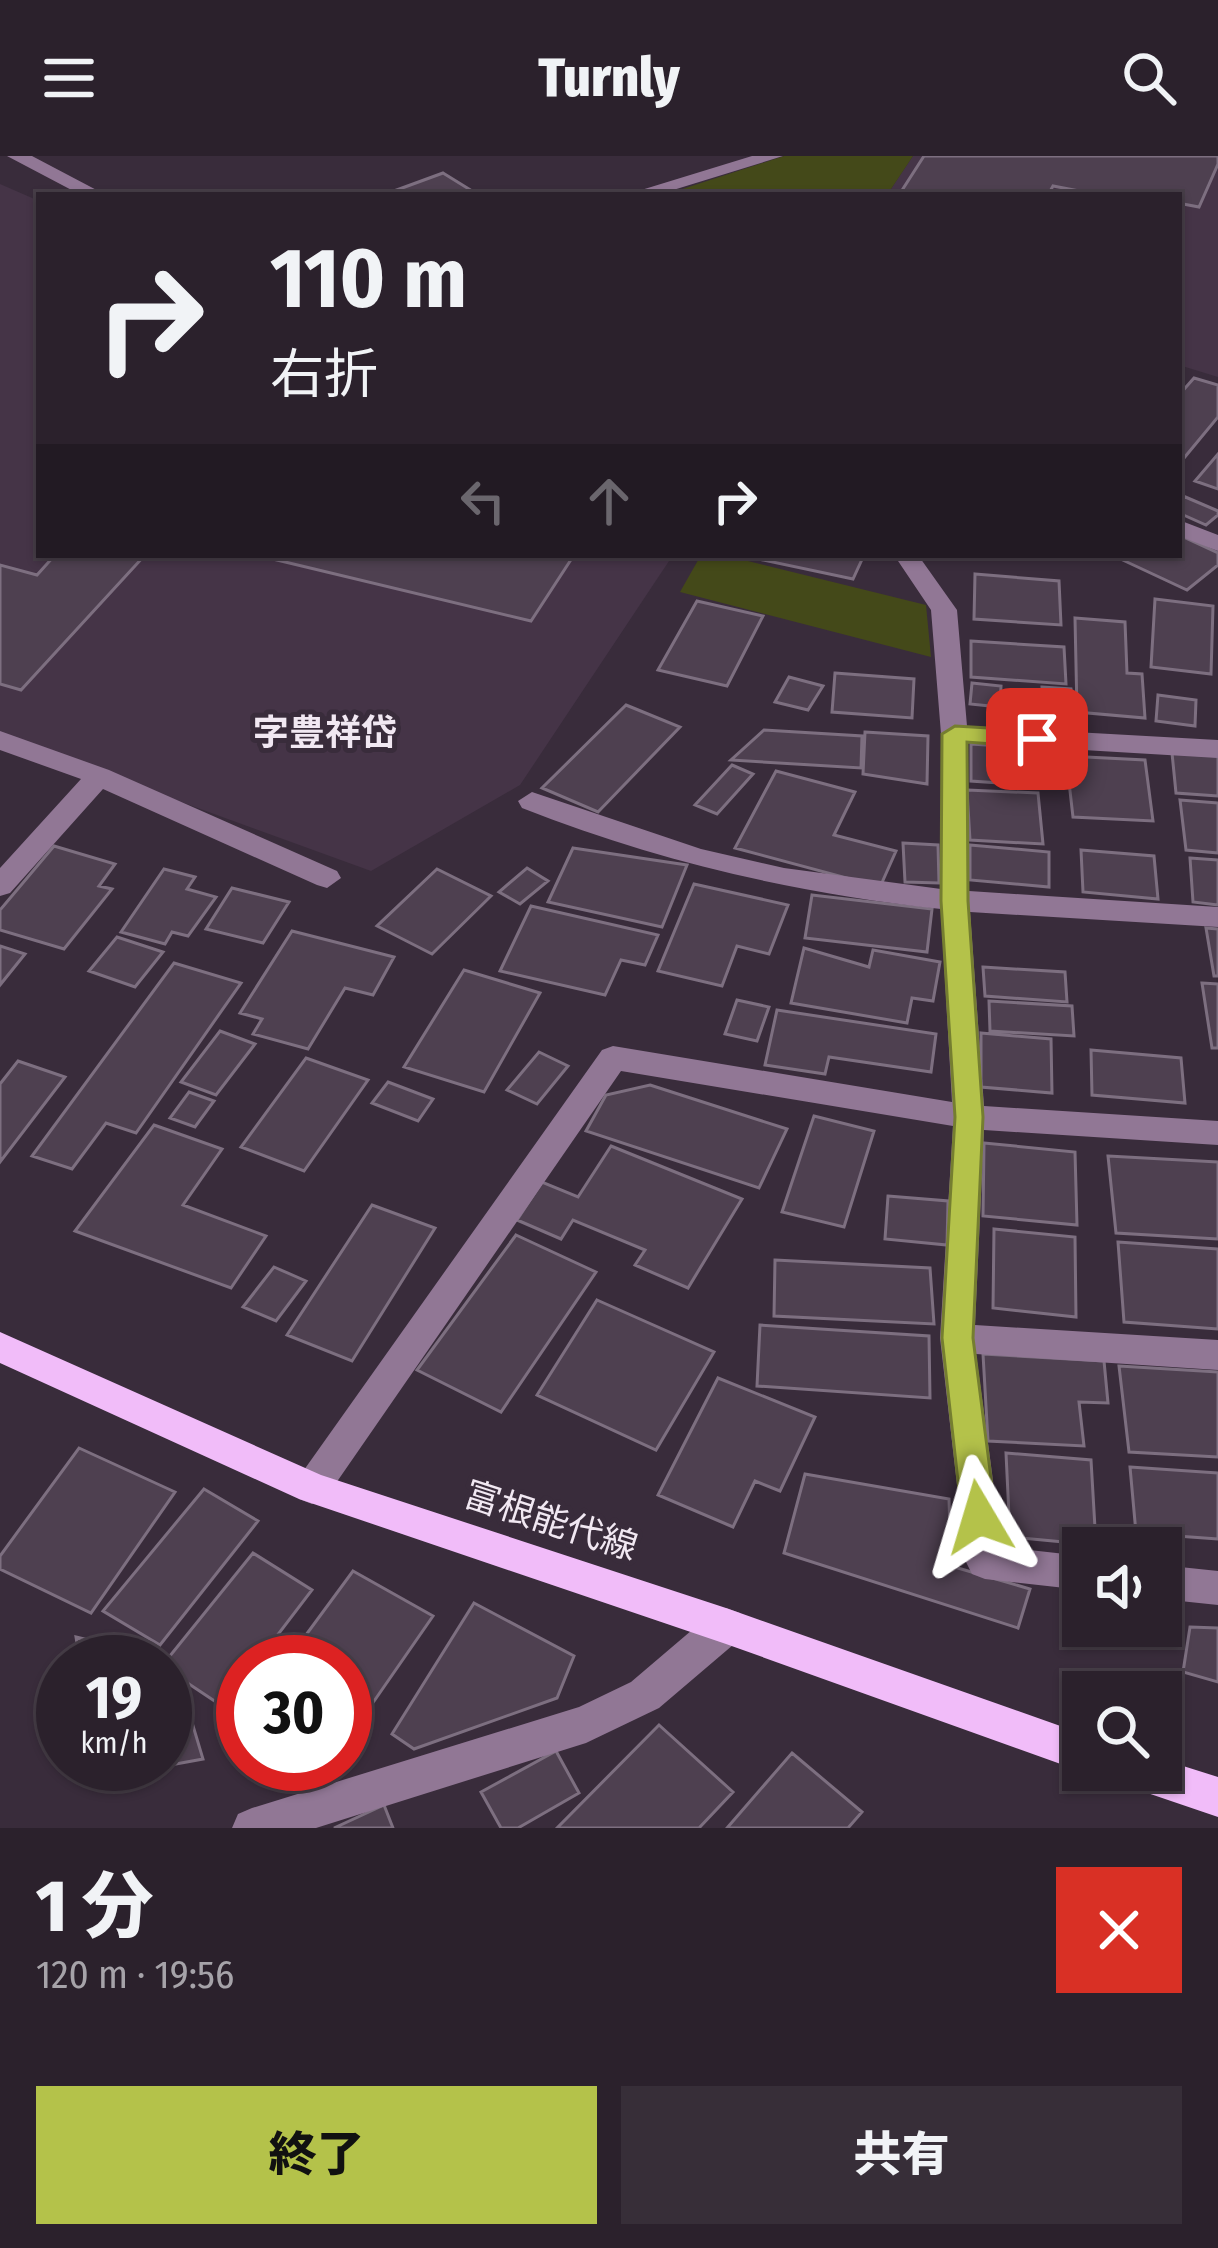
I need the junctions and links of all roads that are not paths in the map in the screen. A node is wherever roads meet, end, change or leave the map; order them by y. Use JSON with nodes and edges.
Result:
{"nodes":[{"id":1,"x":17,"y":156,"type":"edge"},
{"id":2,"x":773,"y":156,"type":"edge"},
{"id":3,"x":90,"y":192,"type":"edge"},
{"id":4,"x":646,"y":192,"type":"edge"},
{"id":5,"x":1182,"y":528,"type":"edge"},
{"id":6,"x":1218,"y":544,"type":"edge"},
{"id":7,"x":908,"y":558,"type":"edge"},
{"id":8,"x":955,"y":734,"type":"junction"},
{"id":9,"x":0,"y":740,"type":"edge"},
{"id":10,"x":1218,"y":749,"type":"edge"},
{"id":11,"x":99,"y":776,"type":"junction"},
{"id":12,"x":532,"y":801,"type":"dead end"},
{"id":13,"x":327,"y":878,"type":"dead end"},
{"id":14,"x":0,"y":886,"type":"edge"},
{"id":15,"x":955,"y":901,"type":"junction"},
{"id":16,"x":1218,"y":917,"type":"edge"},
{"id":17,"x":969,"y":1117,"type":"junction"},
{"id":18,"x":1218,"y":1133,"type":"edge"},
{"id":19,"x":957,"y":1338,"type":"junction"},
{"id":20,"x":0,"y":1347,"type":"edge"},
{"id":21,"x":1218,"y":1355,"type":"edge"},
{"id":22,"x":312,"y":1488,"type":"junction"},
{"id":23,"x":1062,"y":1571,"type":"edge"},
{"id":24,"x":1182,"y":1584,"type":"edge"},
{"id":25,"x":1218,"y":1588,"type":"edge"},
{"id":26,"x":726,"y":1626,"type":"junction"},
{"id":27,"x":1062,"y":1746,"type":"edge"},
{"id":28,"x":1182,"y":1785,"type":"edge"},
{"id":29,"x":1218,"y":1797,"type":"edge"},
{"id":30,"x":252,"y":1828,"type":"edge"}],
"edges":[{"from":1,"to":3,"type":"street"},
{"from":2,"to":4,"type":"street"},
{"from":5,"to":6,"type":"street"},
{"from":7,"to":8,"type":"street"},
{"from":8,"to":10,"type":"street"},
{"from":8,"to":15,"type":"street"},
{"from":9,"to":11,"type":"street"},
{"from":11,"to":13,"type":"street"},
{"from":11,"to":14,"type":"street"},
{"from":12,"to":15,"type":"street"},
{"from":15,"to":16,"type":"street"},
{"from":15,"to":17,"type":"street"},
{"from":17,"to":18,"type":"street"},
{"from":17,"to":19,"type":"street"},
{"from":17,"to":22,"type":"street"},
{"from":19,"to":21,"type":"street"},
{"from":19,"to":23,"type":"street"},
{"from":20,"to":22,"type":"main road","name":"富根能代線"},
{"from":22,"to":26,"type":"main road","name":"富根能代線"},
{"from":24,"to":25,"type":"street"},
{"from":26,"to":27,"type":"main road","name":"富根能代線"},
{"from":26,"to":30,"type":"street"},
{"from":28,"to":29,"type":"main road"}]}
